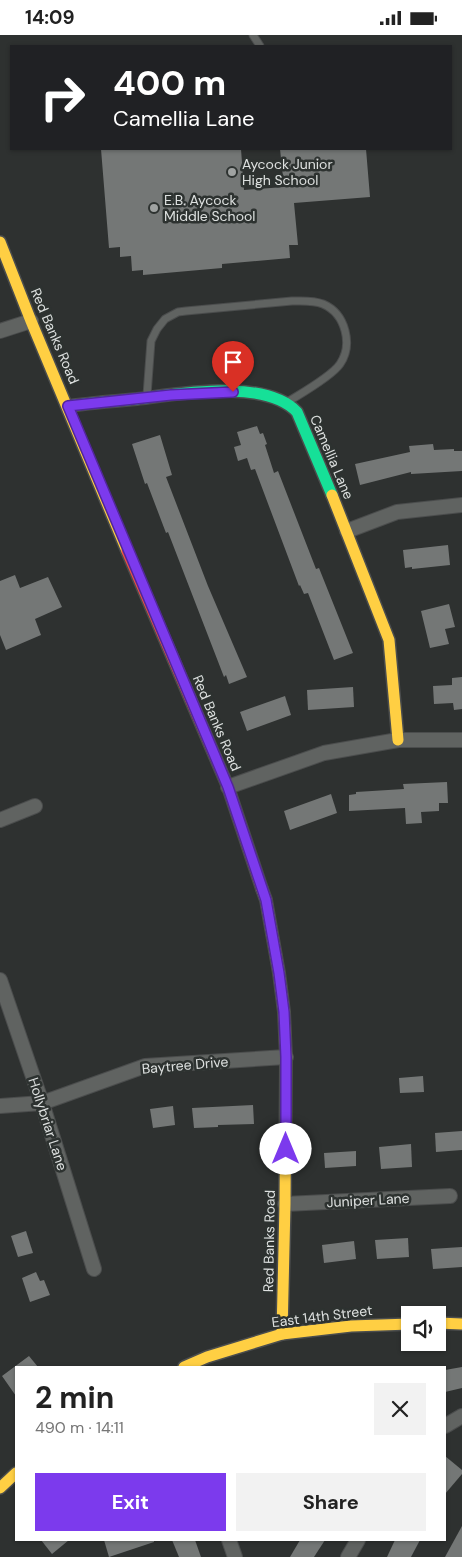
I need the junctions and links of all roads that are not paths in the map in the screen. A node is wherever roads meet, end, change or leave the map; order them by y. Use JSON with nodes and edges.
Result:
{"nodes":[{"id":1,"x":0,"y":242,"type":"edge"},
{"id":2,"x":31,"y":321,"type":"junction"},
{"id":3,"x":0,"y":331,"type":"edge"},
{"id":4,"x":147,"y":397,"type":"junction"},
{"id":5,"x":287,"y":402,"type":"junction"},
{"id":6,"x":68,"y":406,"type":"junction"},
{"id":7,"x":462,"y":505,"type":"edge"},
{"id":8,"x":347,"y":531,"type":"junction"},
{"id":9,"x":398,"y":739,"type":"junction"},
{"id":10,"x":462,"y":740,"type":"edge"},
{"id":11,"x":228,"y":787,"type":"junction"},
{"id":12,"x":35,"y":806,"type":"dead end"},
{"id":13,"x":0,"y":820,"type":"edge"},
{"id":14,"x":0,"y":980,"type":"edge"},
{"id":15,"x":286,"y":1057,"type":"junction"},
{"id":16,"x":42,"y":1103,"type":"junction"},
{"id":17,"x":0,"y":1106,"type":"edge"},
{"id":18,"x":450,"y":1196,"type":"dead end"},
{"id":19,"x":285,"y":1204,"type":"junction"},
{"id":20,"x":94,"y":1269,"type":"dead end"},
{"id":21,"x":401,"y":1323,"type":"edge"},
{"id":22,"x":446,"y":1323,"type":"edge"},
{"id":23,"x":462,"y":1324,"type":"edge"},
{"id":24,"x":282,"y":1334,"type":"junction"},
{"id":25,"x":186,"y":1366,"type":"edge"},
{"id":26,"x":462,"y":1416,"type":"edge"},
{"id":27,"x":446,"y":1425,"type":"edge"},
{"id":28,"x":15,"y":1474,"type":"edge"},
{"id":29,"x":0,"y":1488,"type":"edge"},
{"id":30,"x":229,"y":1541,"type":"edge"},
{"id":31,"x":357,"y":1541,"type":"edge"},
{"id":32,"x":235,"y":1557,"type":"edge"},
{"id":33,"x":348,"y":1557,"type":"edge"}],
"edges":[{"from":1,"to":2,"type":"street","name":"Red Banks Road"},
{"from":2,"to":3,"type":"street"},
{"from":2,"to":6,"type":"street","name":"Red Banks Road"},
{"from":4,"to":5,"type":"street"},
{"from":4,"to":5,"type":"lane"},
{"from":4,"to":6,"type":"street"},
{"from":5,"to":8,"type":"street","name":"Camellia Lane"},
{"from":6,"to":11,"type":"street","name":"Red Banks Road"},
{"from":7,"to":8,"type":"street"},
{"from":8,"to":9,"type":"street","name":"Camellia Lane"},
{"from":9,"to":10,"type":"street"},
{"from":9,"to":11,"type":"street"},
{"from":11,"to":15,"type":"street","name":"Red Banks Road"},
{"from":12,"to":13,"type":"street"},
{"from":14,"to":16,"type":"street","name":"Hollybriar Lane"},
{"from":15,"to":16,"type":"street","name":"Baytree Drive"},
{"from":15,"to":19,"type":"street","name":"Red Banks Road"},
{"from":16,"to":17,"type":"street","name":"Baytree Drive"},
{"from":16,"to":20,"type":"street","name":"Hollybriar Lane"},
{"from":18,"to":19,"type":"street","name":"Juniper Lane"},
{"from":19,"to":24,"type":"street","name":"Red Banks Road"},
{"from":21,"to":24,"type":"street","name":"East 14th Street"},
{"from":22,"to":23,"type":"street"},
{"from":24,"to":25,"type":"street","name":"East 14th Street"},
{"from":26,"to":27,"type":"street"},
{"from":28,"to":29,"type":"street"},
{"from":30,"to":32,"type":"street"},
{"from":31,"to":33,"type":"street"}]}
